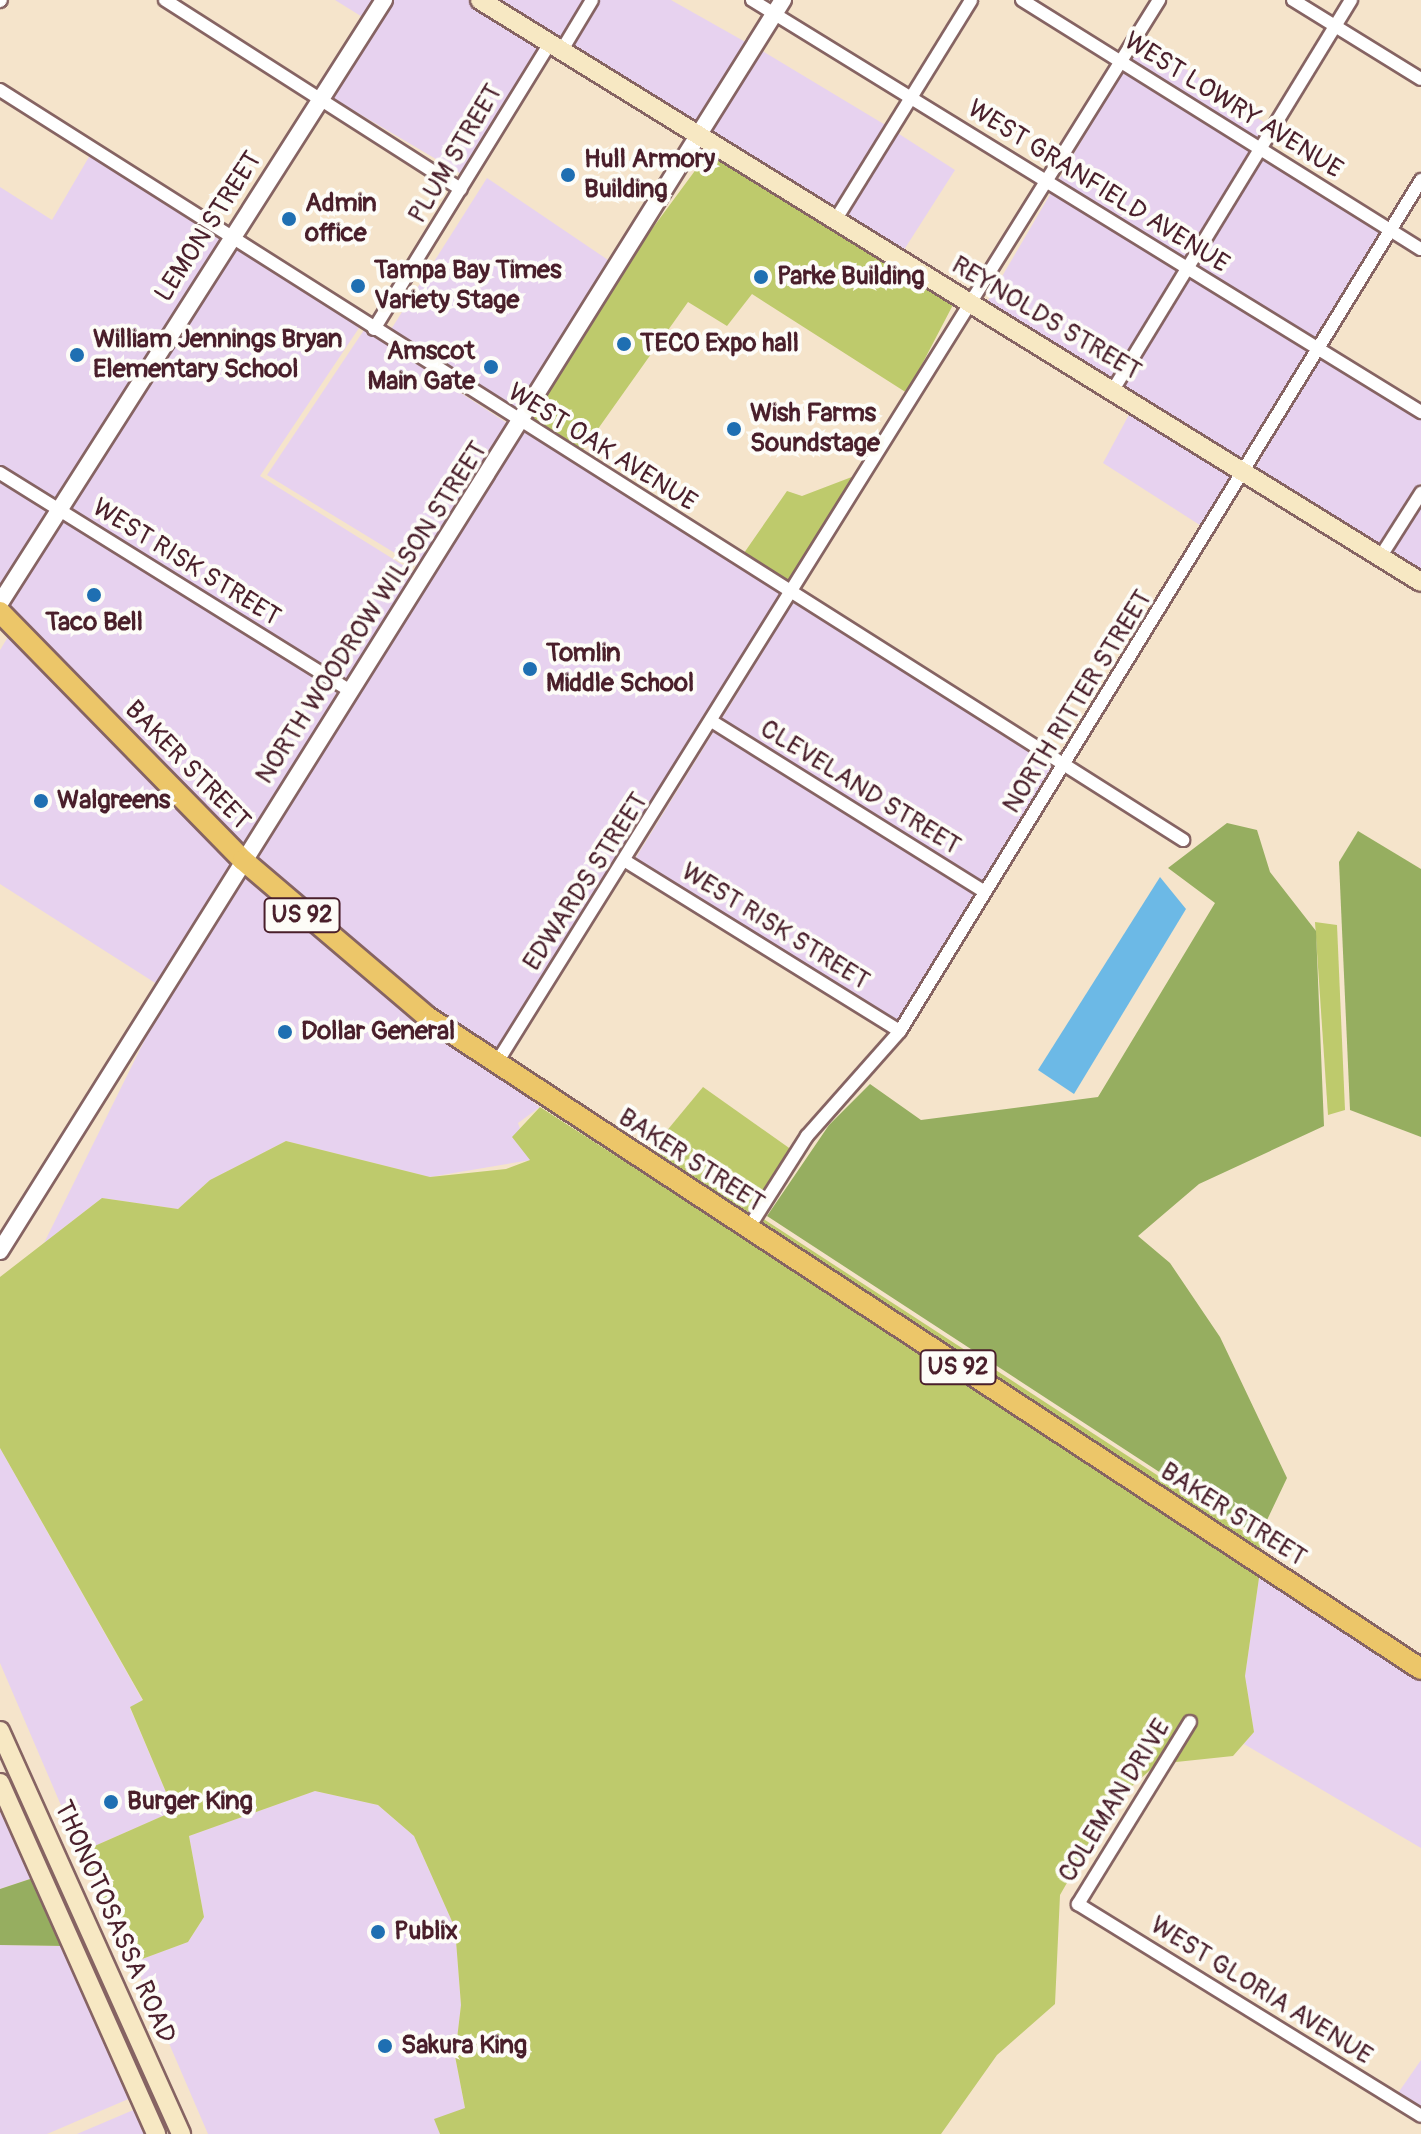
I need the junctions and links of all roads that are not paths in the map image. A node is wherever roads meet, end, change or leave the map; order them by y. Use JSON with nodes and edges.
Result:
{"nodes":[{"id":1,"x":165,"y":0,"type":"edge"},
{"id":2,"x":384,"y":0,"type":"edge"},
{"id":3,"x":480,"y":0,"type":"edge"},
{"id":4,"x":592,"y":0,"type":"edge"},
{"id":5,"x":752,"y":0,"type":"edge"},
{"id":6,"x":971,"y":0,"type":"edge"},
{"id":7,"x":1022,"y":0,"type":"edge"},
{"id":8,"x":1159,"y":0,"type":"edge"},
{"id":9,"x":1293,"y":0,"type":"edge"},
{"id":10,"x":1351,"y":0,"type":"edge"},
{"id":11,"x":779,"y":7,"type":"edge"},
{"id":12,"x":1335,"y":26,"type":"junction"},
{"id":13,"x":556,"y":46,"type":"junction"},
{"id":14,"x":1121,"y":62,"type":"junction"},
{"id":15,"x":1421,"y":79,"type":"edge"},
{"id":16,"x":0,"y":90,"type":"edge"},
{"id":17,"x":911,"y":97,"type":"junction"},
{"id":18,"x":320,"y":98,"type":"junction"},
{"id":19,"x":700,"y":134,"type":"junction"},
{"id":20,"x":1260,"y":148,"type":"junction"},
{"id":21,"x":1421,"y":180,"type":"edge"},
{"id":22,"x":1049,"y":182,"type":"junction"},
{"id":23,"x":461,"y":189,"type":"junction"},
{"id":24,"x":836,"y":219,"type":"junction"},
{"id":25,"x":1390,"y":230,"type":"junction"},
{"id":26,"x":231,"y":238,"type":"junction"},
{"id":27,"x":1421,"y":249,"type":"edge"},
{"id":28,"x":1188,"y":267,"type":"junction"},
{"id":29,"x":974,"y":305,"type":"junction"},
{"id":30,"x":374,"y":329,"type":"junction"},
{"id":31,"x":1317,"y":348,"type":"junction"},
{"id":32,"x":1113,"y":390,"type":"junction"},
{"id":33,"x":1421,"y":412,"type":"edge"},
{"id":34,"x":521,"y":424,"type":"junction"},
{"id":35,"x":1248,"y":471,"type":"junction"},
{"id":36,"x":0,"y":473,"type":"edge"},
{"id":37,"x":1421,"y":493,"type":"edge"},
{"id":38,"x":56,"y":508,"type":"junction"},
{"id":39,"x":1381,"y":556,"type":"junction"},
{"id":40,"x":1421,"y":582,"type":"edge"},
{"id":41,"x":793,"y":593,"type":"junction"},
{"id":42,"x":0,"y":603,"type":"edge"},
{"id":43,"x":0,"y":612,"type":"edge"},
{"id":44,"x":349,"y":690,"type":"junction"},
{"id":45,"x":713,"y":722,"type":"junction"},
{"id":46,"x":1067,"y":762,"type":"junction"},
{"id":47,"x":1183,"y":840,"type":"dead end"},
{"id":48,"x":243,"y":860,"type":"junction"},
{"id":49,"x":627,"y":862,"type":"junction"},
{"id":50,"x":983,"y":891,"type":"junction"},
{"id":51,"x":900,"y":1031,"type":"junction"},
{"id":52,"x":496,"y":1064,"type":"junction"},
{"id":53,"x":748,"y":1229,"type":"junction"},
{"id":54,"x":0,"y":1251,"type":"edge"},
{"id":55,"x":1421,"y":1669,"type":"edge"},
{"id":56,"x":1190,"y":1722,"type":"dead end"},
{"id":57,"x":4,"y":1750,"type":"edge"},
{"id":58,"x":0,"y":1783,"type":"edge"},
{"id":59,"x":1078,"y":1904,"type":"joint"},
{"id":60,"x":107,"y":2022,"type":"junction"},
{"id":61,"x":161,"y":2089,"type":"junction"},
{"id":62,"x":141,"y":2100,"type":"junction"},
{"id":63,"x":1421,"y":2116,"type":"edge"},
{"id":64,"x":156,"y":2134,"type":"edge"},
{"id":65,"x":179,"y":2134,"type":"edge"}],
"edges":[{"from":1,"to":18,"type":"street"},
{"from":2,"to":18,"type":"street","name":"LEMON STREET"},
{"from":3,"to":13,"type":"main road","name":"REYNOLDS STREET"},
{"from":4,"to":13,"type":"street","name":"PLUM STREET"},
{"from":5,"to":11,"type":"street","name":"WEST GRANFIELD AVENUE"},
{"from":6,"to":17,"type":"street"},
{"from":7,"to":14,"type":"street","name":"WEST LOWRY AVENUE"},
{"from":8,"to":14,"type":"street","name":"EDWARDS STREET"},
{"from":9,"to":12,"type":"street"},
{"from":10,"to":12,"type":"street"},
{"from":11,"to":17,"type":"street","name":"WEST GRANFIELD AVENUE"},
{"from":11,"to":19,"type":"street","name":"NORTH WOODROW WILSON STREET"},
{"from":12,"to":15,"type":"street"},
{"from":12,"to":20,"type":"street"},
{"from":13,"to":19,"type":"main road","name":"REYNOLDS STREET"},
{"from":13,"to":23,"type":"street","name":"PLUM STREET"},
{"from":14,"to":20,"type":"street","name":"WEST LOWRY AVENUE"},
{"from":14,"to":22,"type":"street","name":"EDWARDS STREET"},
{"from":16,"to":26,"type":"street","name":"WEST OAK AVENUE"},
{"from":17,"to":22,"type":"street","name":"WEST GRANFIELD AVENUE"},
{"from":17,"to":24,"type":"street"},
{"from":18,"to":23,"type":"street"},
{"from":18,"to":26,"type":"street","name":"LEMON STREET"},
{"from":19,"to":24,"type":"main road","name":"REYNOLDS STREET"},
{"from":19,"to":34,"type":"street","name":"NORTH WOODROW WILSON STREET"},
{"from":20,"to":25,"type":"street","name":"WEST LOWRY AVENUE"},
{"from":20,"to":28,"type":"street"},
{"from":21,"to":25,"type":"street","name":"NORTH RITTER STREET"},
{"from":22,"to":28,"type":"street","name":"WEST GRANFIELD AVENUE"},
{"from":22,"to":29,"type":"street","name":"EDWARDS STREET"},
{"from":23,"to":30,"type":"street","name":"PLUM STREET"},
{"from":24,"to":29,"type":"main road","name":"REYNOLDS STREET"},
{"from":25,"to":27,"type":"street","name":"WEST LOWRY AVENUE"},
{"from":25,"to":31,"type":"street","name":"NORTH RITTER STREET"},
{"from":26,"to":30,"type":"street","name":"WEST OAK AVENUE"},
{"from":26,"to":38,"type":"street","name":"LEMON STREET"},
{"from":28,"to":31,"type":"street","name":"WEST GRANFIELD AVENUE"},
{"from":28,"to":32,"type":"street"},
{"from":29,"to":32,"type":"main road","name":"REYNOLDS STREET"},
{"from":29,"to":41,"type":"street","name":"EDWARDS STREET"},
{"from":30,"to":34,"type":"street","name":"WEST OAK AVENUE"},
{"from":31,"to":33,"type":"street","name":"WEST GRANFIELD AVENUE"},
{"from":31,"to":35,"type":"street","name":"NORTH RITTER STREET"},
{"from":32,"to":35,"type":"main road","name":"REYNOLDS STREET"},
{"from":34,"to":41,"type":"street","name":"WEST OAK AVENUE"},
{"from":34,"to":44,"type":"street","name":"NORTH WOODROW WILSON STREET"},
{"from":35,"to":39,"type":"main road","name":"REYNOLDS STREET"},
{"from":35,"to":46,"type":"street","name":"NORTH RITTER STREET"},
{"from":36,"to":38,"type":"street","name":"WEST RISK STREET"},
{"from":37,"to":39,"type":"street"},
{"from":38,"to":42,"type":"street","name":"LEMON STREET"},
{"from":38,"to":44,"type":"street","name":"WEST RISK STREET"},
{"from":39,"to":40,"type":"main road","name":"REYNOLDS STREET"},
{"from":41,"to":45,"type":"street","name":"EDWARDS STREET"},
{"from":41,"to":46,"type":"street","name":"WEST OAK AVENUE"},
{"from":43,"to":48,"type":"main road","name":"BAKER STREET","number":"US 92"},
{"from":44,"to":48,"type":"street","name":"NORTH WOODROW WILSON STREET"},
{"from":45,"to":49,"type":"street","name":"EDWARDS STREET"},
{"from":45,"to":50,"type":"street","name":"CLEVELAND STREET"},
{"from":46,"to":47,"type":"street","name":"WEST OAK AVENUE"},
{"from":46,"to":50,"type":"street","name":"NORTH RITTER STREET"},
{"from":48,"to":52,"type":"main road","name":"BAKER STREET","number":"US 92"},
{"from":48,"to":54,"type":"street","name":"NORTH WOODROW WILSON STREET"},
{"from":49,"to":51,"type":"street","name":"WEST RISK STREET"},
{"from":49,"to":52,"type":"street","name":"EDWARDS STREET"},
{"from":50,"to":51,"type":"street","name":"NORTH RITTER STREET"},
{"from":51,"to":53,"type":"street","name":"NORTH RITTER STREET"},
{"from":52,"to":53,"type":"main road","name":"BAKER STREET","number":"US 92"},
{"from":53,"to":55,"type":"main road","name":"BAKER STREET","number":"US 92"},
{"from":56,"to":59,"type":"street","name":"COLEMAN DRIVE"},
{"from":57,"to":61,"type":"main road","name":"THONOTOSASSA ROAD"},
{"from":58,"to":60,"type":"main road","name":"THONOTOSASSA ROAD"},
{"from":59,"to":63,"type":"street","name":"WEST GLORIA AVENUE"},
{"from":60,"to":61,"type":"main road"},
{"from":60,"to":62,"type":"main road","name":"THONOTOSASSA ROAD"},
{"from":61,"to":65,"type":"main road","name":"THONOTOSASSA ROAD"},
{"from":62,"to":64,"type":"main road","name":"THONOTOSASSA ROAD"},
{"from":62,"to":65,"type":"main road"}]}
